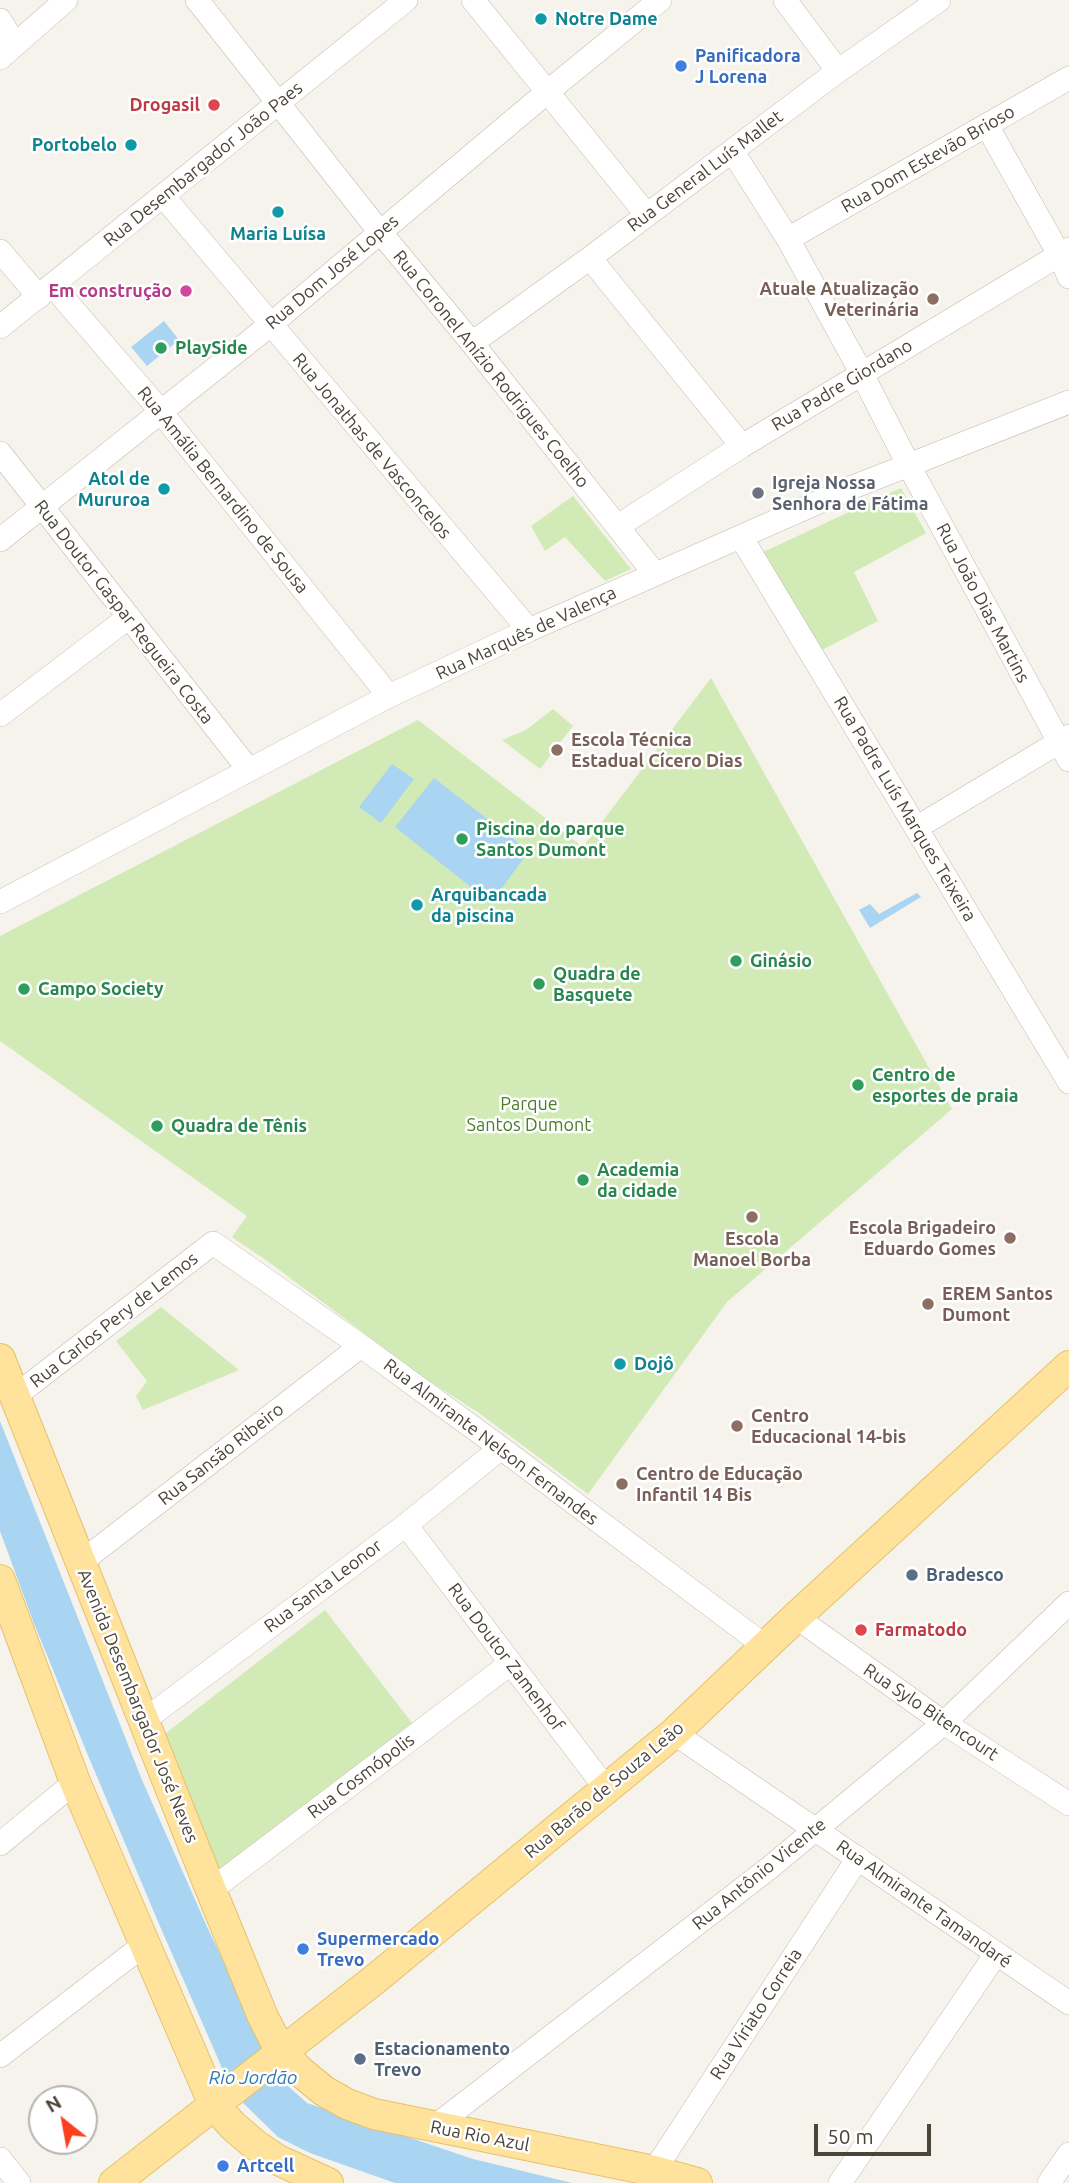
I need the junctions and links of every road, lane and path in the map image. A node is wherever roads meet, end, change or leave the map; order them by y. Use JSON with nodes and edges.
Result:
{"nodes":[{"id":1,"x":66,"y":0,"type":"edge"},
{"id":2,"x":197,"y":0,"type":"edge"},
{"id":3,"x":405,"y":0,"type":"edge"},
{"id":4,"x":473,"y":0,"type":"edge"},
{"id":5,"x":660,"y":0,"type":"edge"},
{"id":6,"x":785,"y":0,"type":"edge"},
{"id":7,"x":939,"y":0,"type":"edge"},
{"id":8,"x":0,"y":20,"type":"edge"},
{"id":9,"x":8,"y":52,"type":"edge"},
{"id":10,"x":838,"y":71,"type":"junction"},
{"id":11,"x":1069,"y":78,"type":"edge"},
{"id":12,"x":546,"y":93,"type":"junction"},
{"id":13,"x":278,"y":102,"type":"junction"},
{"id":14,"x":987,"y":126,"type":"junction"},
{"id":15,"x":733,"y":152,"type":"junction"},
{"id":16,"x":163,"y":196,"type":"junction"},
{"id":17,"x":647,"y":215,"type":"junction"},
{"id":18,"x":380,"y":232,"type":"junction"},
{"id":19,"x":788,"y":239,"type":"junction"},
{"id":20,"x":0,"y":251,"type":"edge"},
{"id":21,"x":1064,"y":251,"type":"edge"},
{"id":22,"x":590,"y":258,"type":"junction"},
{"id":23,"x":1069,"y":277,"type":"edge"},
{"id":24,"x":46,"y":291,"type":"junction"},
{"id":25,"x":270,"y":325,"type":"junction"},
{"id":26,"x":0,"y":327,"type":"edge"},
{"id":27,"x":472,"y":343,"type":"junction"},
{"id":28,"x":861,"y":372,"type":"junction"},
{"id":29,"x":1069,"y":402,"type":"edge"},
{"id":30,"x":160,"y":412,"type":"junction"},
{"id":31,"x":741,"y":446,"type":"junction"},
{"id":32,"x":0,"y":453,"type":"edge"},
{"id":33,"x":908,"y":464,"type":"junction"},
{"id":34,"x":42,"y":508,"type":"junction"},
{"id":35,"x":618,"y":526,"type":"junction"},
{"id":36,"x":741,"y":537,"type":"junction"},
{"id":37,"x":0,"y":540,"type":"edge"},
{"id":38,"x":655,"y":574,"type":"junction"},
{"id":39,"x":129,"y":617,"type":"junction"},
{"id":40,"x":529,"y":630,"type":"junction"},
{"id":41,"x":389,"y":696,"type":"junction"},
{"id":42,"x":0,"y":715,"type":"edge"},
{"id":43,"x":1065,"y":746,"type":"edge"},
{"id":44,"x":249,"y":770,"type":"junction"},
{"id":45,"x":916,"y":828,"type":"junction"},
{"id":46,"x":0,"y":902,"type":"edge"},
{"id":47,"x":1069,"y":1082,"type":"edge"},
{"id":48,"x":213,"y":1243,"type":"joint"},
{"id":49,"x":361,"y":1346,"type":"junction"},
{"id":50,"x":0,"y":1359,"type":"edge"},
{"id":51,"x":1069,"y":1366,"type":"edge"},
{"id":52,"x":14,"y":1397,"type":"junction"},
{"id":53,"x":501,"y":1448,"type":"junction"},
{"id":54,"x":406,"y":1525,"type":"junction"},
{"id":55,"x":81,"y":1562,"type":"junction"},
{"id":56,"x":0,"y":1580,"type":"edge"},
{"id":57,"x":1069,"y":1604,"type":"edge"},
{"id":58,"x":796,"y":1618,"type":"junction"},
{"id":59,"x":765,"y":1646,"type":"junction"},
{"id":60,"x":511,"y":1663,"type":"junction"},
{"id":61,"x":143,"y":1721,"type":"junction"},
{"id":62,"x":944,"y":1723,"type":"junction"},
{"id":63,"x":674,"y":1733,"type":"junction"},
{"id":64,"x":75,"y":1782,"type":"junction"},
{"id":65,"x":607,"y":1790,"type":"junction"},
{"id":66,"x":1069,"y":1804,"type":"edge"},
{"id":67,"x":816,"y":1829,"type":"junction"},
{"id":68,"x":0,"y":1844,"type":"edge"},
{"id":69,"x":858,"y":1858,"type":"junction"},
{"id":70,"x":211,"y":1890,"type":"junction"},
{"id":71,"x":145,"y":1944,"type":"junction"},
{"id":72,"x":996,"y":1954,"type":"junction"},
{"id":73,"x":1069,"y":2003,"type":"edge"},
{"id":74,"x":277,"y":2055,"type":"junction"},
{"id":75,"x":0,"y":2056,"type":"edge"},
{"id":76,"x":220,"y":2101,"type":"junction"},
{"id":77,"x":434,"y":2127,"type":"junction"},
{"id":78,"x":1069,"y":2154,"type":"edge"},
{"id":79,"x":0,"y":2159,"type":"edge"},
{"id":80,"x":654,"y":2171,"type":"junction"},
{"id":81,"x":19,"y":2183,"type":"edge"},
{"id":82,"x":114,"y":2183,"type":"edge"},
{"id":83,"x":325,"y":2183,"type":"edge"},
{"id":84,"x":697,"y":2183,"type":"edge"},
{"id":85,"x":840,"y":2183,"type":"edge"},
{"id":86,"x":1049,"y":2183,"type":"edge"}],
"edges":[{"from":1,"to":9,"type":"street"},
{"from":2,"to":13,"type":"street","name":"Rua Coronel Anízio Rodrigues Coelho"},
{"from":3,"to":13,"type":"street","name":"Rua Desembargador João Paes"},
{"from":4,"to":12,"type":"street"},
{"from":5,"to":12,"type":"street","name":"Rua Dom José Lopes"},
{"from":6,"to":10,"type":"street"},
{"from":7,"to":10,"type":"street","name":"Rua General Luís Mallet"},
{"from":8,"to":9,"type":"street"},
{"from":10,"to":15,"type":"street","name":"Rua General Luís Mallet"},
{"from":11,"to":14,"type":"street","name":"Rua Dom Estevão Brioso"},
{"from":12,"to":17,"type":"street"},
{"from":12,"to":18,"type":"street","name":"Rua Dom José Lopes"},
{"from":13,"to":16,"type":"street","name":"Rua Desembargador João Paes"},
{"from":13,"to":18,"type":"street","name":"Rua Coronel Anízio Rodrigues Coelho"},
{"from":14,"to":19,"type":"street","name":"Rua Dom Estevão Brioso"},
{"from":14,"to":21,"type":"street"},
{"from":15,"to":17,"type":"street","name":"Rua General Luís Mallet"},
{"from":15,"to":19,"type":"street","name":"Rua João Dias Martins"},
{"from":16,"to":24,"type":"street","name":"Rua Desembargador João Paes"},
{"from":16,"to":25,"type":"street","name":"Rua Jonathas de Vasconcelos"},
{"from":17,"to":22,"type":"street","name":"Rua General Luís Mallet"},
{"from":18,"to":25,"type":"street","name":"Rua Dom José Lopes"},
{"from":18,"to":27,"type":"street","name":"Rua Coronel Anízio Rodrigues Coelho"},
{"from":19,"to":28,"type":"street","name":"Rua João Dias Martins"},
{"from":20,"to":24,"type":"street","name":"Rua Amália Bernardino de Sousa"},
{"from":21,"to":23,"type":"street"},
{"from":21,"to":28,"type":"street","name":"Rua Padre Giordano"},
{"from":22,"to":27,"type":"street","name":"Rua General Luís Mallet"},
{"from":22,"to":31,"type":"street"},
{"from":24,"to":26,"type":"street","name":"Rua Desembargador João Paes"},
{"from":24,"to":30,"type":"street","name":"Rua Amália Bernardino de Sousa"},
{"from":25,"to":30,"type":"street","name":"Rua Dom José Lopes"},
{"from":25,"to":40,"type":"street","name":"Rua Jonathas de Vasconcelos"},
{"from":27,"to":35,"type":"street","name":"Rua Coronel Anízio Rodrigues Coelho"},
{"from":28,"to":31,"type":"street","name":"Rua Padre Giordano"},
{"from":28,"to":33,"type":"street","name":"Rua João Dias Martins"},
{"from":29,"to":33,"type":"street","name":"Rua Marquês de Valença"},
{"from":30,"to":34,"type":"street","name":"Rua Dom José Lopes"},
{"from":30,"to":41,"type":"street","name":"Rua Amália Bernardino de Sousa"},
{"from":31,"to":35,"type":"street","name":"Rua Padre Giordano"},
{"from":32,"to":34,"type":"street","name":"Rua Doutor Gaspar Regueira Costa"},
{"from":33,"to":36,"type":"street","name":"Rua Marquês de Valença"},
{"from":33,"to":43,"type":"street","name":"Rua João Dias Martins"},
{"from":34,"to":37,"type":"street","name":"Rua Dom José Lopes"},
{"from":34,"to":39,"type":"street","name":"Rua Doutor Gaspar Regueira Costa"},
{"from":35,"to":38,"type":"street","name":"Rua Coronel Anízio Rodrigues Coelho"},
{"from":36,"to":38,"type":"street","name":"Rua Marquês de Valença"},
{"from":36,"to":45,"type":"street","name":"Rua Padre Luís Marques Teixeira"},
{"from":38,"to":40,"type":"street","name":"Rua Marquês de Valença"},
{"from":39,"to":42,"type":"street"},
{"from":39,"to":44,"type":"street","name":"Rua Doutor Gaspar Regueira Costa"},
{"from":40,"to":41,"type":"street","name":"Rua Marquês de Valença"},
{"from":41,"to":44,"type":"street","name":"Rua Marquês de Valença"},
{"from":43,"to":45,"type":"street"},
{"from":44,"to":46,"type":"street","name":"Rua Marquês de Valença"},
{"from":45,"to":47,"type":"street","name":"Rua Padre Luís Marques Teixeira"},
{"from":48,"to":49,"type":"street","name":"Rua Almirante Nelson Fernandes"},
{"from":48,"to":52,"type":"street","name":"Rua Carlos Pery de Lemos"},
{"from":49,"to":53,"type":"street","name":"Rua Almirante Nelson Fernandes"},
{"from":49,"to":55,"type":"street","name":"Rua Sansão Ribeiro"},
{"from":50,"to":52,"type":"main road","name":"Avenida Desembargador José Neves"},
{"from":51,"to":58,"type":"main road","name":"Rua Barão de Souza Leão"},
{"from":52,"to":55,"type":"main road","name":"Avenida Desembargador José Neves"},
{"from":53,"to":54,"type":"street","name":"Rua Santa Leonor"},
{"from":53,"to":59,"type":"street","name":"Rua Almirante Nelson Fernandes"},
{"from":54,"to":60,"type":"street","name":"Rua Doutor Zamenhof"},
{"from":54,"to":61,"type":"street","name":"Rua Santa Leonor"},
{"from":55,"to":61,"type":"main road","name":"Avenida Desembargador José Neves"},
{"from":56,"to":64,"type":"main road"},
{"from":57,"to":62,"type":"street","name":"Rua Antônio Vicente"},
{"from":58,"to":59,"type":"main road","name":"Rua Barão de Souza Leão"},
{"from":58,"to":62,"type":"street","name":"Rua Sylo Bitencourt"},
{"from":59,"to":63,"type":"main road","name":"Rua Barão de Souza Leão"},
{"from":60,"to":65,"type":"street","name":"Rua Doutor Zamenhof"},
{"from":60,"to":70,"type":"street","name":"Rua Cosmópolis"},
{"from":61,"to":70,"type":"main road","name":"Avenida Desembargador José Neves"},
{"from":62,"to":66,"type":"street","name":"Rua Sylo Bitencourt"},
{"from":62,"to":67,"type":"street","name":"Rua Antônio Vicente"},
{"from":63,"to":65,"type":"main road","name":"Rua Barão de Souza Leão"},
{"from":63,"to":67,"type":"street","name":"Rua Almirante Tamandaré"},
{"from":64,"to":68,"type":"street"},
{"from":64,"to":71,"type":"main road"},
{"from":65,"to":74,"type":"main road","name":"Rua Barão de Souza Leão"},
{"from":67,"to":69,"type":"street","name":"Rua Almirante Tamandaré"},
{"from":67,"to":77,"type":"street","name":"Rua Antônio Vicente"},
{"from":69,"to":72,"type":"street","name":"Rua Almirante Tamandaré"},
{"from":69,"to":80,"type":"street","name":"Rua Viriato Correia"},
{"from":70,"to":74,"type":"main road","name":"Avenida Desembargador José Neves"},
{"from":71,"to":75,"type":"street"},
{"from":71,"to":76,"type":"main road"},
{"from":72,"to":73,"type":"street","name":"Rua Almirante Tamandaré"},
{"from":72,"to":85,"type":"street"},
{"from":74,"to":76,"type":"main road","name":"Rua Barão de Souza Leão"},
{"from":74,"to":77,"type":"main road","name":"Rua Rio Azul"},
{"from":76,"to":82,"type":"main road","name":"Rua Barão de Souza Leão"},
{"from":76,"to":83,"type":"main road"},
{"from":77,"to":80,"type":"main road","name":"Rua Rio Azul"},
{"from":78,"to":86,"type":"street"},
{"from":79,"to":81,"type":"street"},
{"from":80,"to":84,"type":"main road","name":"Rua Rio Azul"}]}
